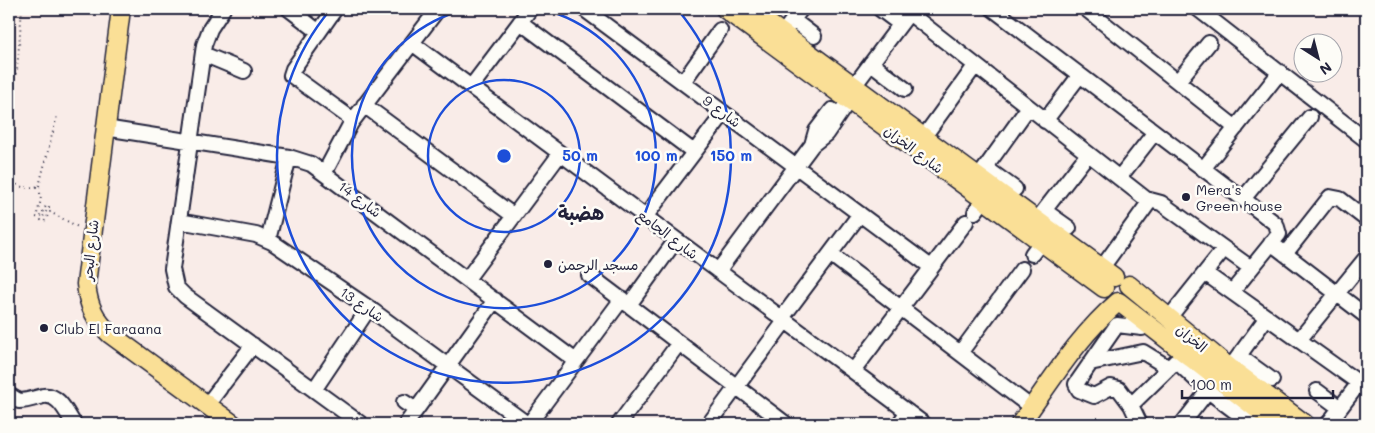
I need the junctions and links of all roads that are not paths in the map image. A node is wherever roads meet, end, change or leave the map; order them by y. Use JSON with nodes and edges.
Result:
{"nodes":[{"id":1,"x":121,"y":9,"type":"edge"},
{"id":2,"x":223,"y":9,"type":"edge"},
{"id":3,"x":289,"y":9,"type":"edge"},
{"id":4,"x":335,"y":9,"type":"edge"},
{"id":5,"x":438,"y":9,"type":"edge"},
{"id":6,"x":530,"y":9,"type":"edge"},
{"id":7,"x":584,"y":9,"type":"edge"},
{"id":8,"x":880,"y":9,"type":"edge"},
{"id":9,"x":993,"y":9,"type":"edge"},
{"id":10,"x":1086,"y":9,"type":"edge"},
{"id":11,"x":1198,"y":9,"type":"edge"},
{"id":12,"x":907,"y":15,"type":"edge"},
{"id":13,"x":730,"y":18,"type":"edge"},
{"id":14,"x":792,"y":21,"type":"edge"},
{"id":15,"x":520,"y":22,"type":"junction"},
{"id":16,"x":319,"y":32,"type":"junction"},
{"id":17,"x":814,"y":36,"type":"dead end"},
{"id":18,"x":412,"y":43,"type":"junction"},
{"id":19,"x":1209,"y":43,"type":"dead end"},
{"id":20,"x":203,"y":54,"type":"junction"},
{"id":21,"x":871,"y":63,"type":"junction"},
{"id":22,"x":975,"y":66,"type":"junction"},
{"id":23,"x":244,"y":71,"type":"dead end"},
{"id":24,"x":1280,"y":72,"type":"junction"},
{"id":25,"x":1080,"y":75,"type":"junction"},
{"id":26,"x":1178,"y":81,"type":"junction"},
{"id":27,"x":683,"y":82,"type":"junction"},
{"id":28,"x":471,"y":87,"type":"junction"},
{"id":29,"x":905,"y":89,"type":"dead end"},
{"id":30,"x":847,"y":90,"type":"junction"},
{"id":31,"x":854,"y":104,"type":"junction"},
{"id":32,"x":364,"y":105,"type":"junction"},
{"id":33,"x":1028,"y":108,"type":"junction"},
{"id":34,"x":724,"y":113,"type":"junction"},
{"id":35,"x":1310,"y":116,"type":"dead end"},
{"id":36,"x":353,"y":120,"type":"junction"},
{"id":37,"x":1045,"y":121,"type":"junction"},
{"id":38,"x":105,"y":128,"type":"junction"},
{"id":39,"x":1236,"y":128,"type":"junction"},
{"id":40,"x":1155,"y":132,"type":"junction"},
{"id":41,"x":923,"y":138,"type":"junction"},
{"id":42,"x":1366,"y":140,"type":"edge"},
{"id":43,"x":190,"y":142,"type":"junction"},
{"id":44,"x":812,"y":145,"type":"junction"},
{"id":45,"x":694,"y":152,"type":"junction"},
{"id":46,"x":560,"y":154,"type":"junction"},
{"id":47,"x":1088,"y":154,"type":"junction"},
{"id":48,"x":289,"y":157,"type":"junction"},
{"id":49,"x":796,"y":166,"type":"junction"},
{"id":50,"x":1203,"y":169,"type":"junction"},
{"id":51,"x":325,"y":172,"type":"junction"},
{"id":52,"x":982,"y":173,"type":"junction"},
{"id":53,"x":1119,"y":178,"type":"junction"},
{"id":54,"x":1015,"y":189,"type":"dead end"},
{"id":55,"x":1243,"y":198,"type":"junction"},
{"id":56,"x":1150,"y":201,"type":"junction"},
{"id":57,"x":974,"y":212,"type":"junction"},
{"id":58,"x":860,"y":214,"type":"junction"},
{"id":59,"x":514,"y":216,"type":"junction"},
{"id":60,"x":1040,"y":216,"type":"junction"},
{"id":61,"x":645,"y":217,"type":"junction"},
{"id":62,"x":1366,"y":219,"type":"edge"},
{"id":63,"x":179,"y":222,"type":"junction"},
{"id":64,"x":1069,"y":228,"type":"dead end"},
{"id":65,"x":268,"y":240,"type":"junction"},
{"id":66,"x":676,"y":240,"type":"junction"},
{"id":67,"x":1271,"y":243,"type":"junction"},
{"id":68,"x":1224,"y":249,"type":"junction"},
{"id":69,"x":830,"y":254,"type":"junction"},
{"id":70,"x":1285,"y":254,"type":"junction"},
{"id":71,"x":1366,"y":258,"type":"edge"},
{"id":72,"x":932,"y":267,"type":"junction"},
{"id":73,"x":1251,"y":268,"type":"junction"},
{"id":74,"x":1022,"y":269,"type":"dead end"},
{"id":75,"x":718,"y":271,"type":"junction"},
{"id":76,"x":1206,"y":273,"type":"junction"},
{"id":77,"x":589,"y":275,"type":"dead end"},
{"id":78,"x":467,"y":279,"type":"junction"},
{"id":79,"x":1110,"y":282,"type":"junction"},
{"id":80,"x":1232,"y":292,"type":"junction"},
{"id":81,"x":1337,"y":294,"type":"junction"},
{"id":82,"x":495,"y":300,"type":"junction"},
{"id":83,"x":626,"y":302,"type":"junction"},
{"id":84,"x":1118,"y":302,"type":"junction"},
{"id":85,"x":369,"y":308,"type":"junction"},
{"id":86,"x":901,"y":308,"type":"junction"},
{"id":87,"x":1366,"y":316,"type":"edge"},
{"id":88,"x":1267,"y":317,"type":"junction"},
{"id":89,"x":1168,"y":319,"type":"junction"},
{"id":90,"x":783,"y":320,"type":"junction"},
{"id":91,"x":1139,"y":322,"type":"junction"},
{"id":92,"x":1299,"y":340,"type":"junction"},
{"id":93,"x":679,"y":343,"type":"junction"},
{"id":94,"x":1171,"y":343,"type":"junction"},
{"id":95,"x":253,"y":344,"type":"junction"},
{"id":96,"x":1146,"y":352,"type":"junction"},
{"id":97,"x":960,"y":353,"type":"junction"},
{"id":98,"x":576,"y":361,"type":"junction"},
{"id":99,"x":1064,"y":363,"type":"junction"},
{"id":100,"x":1090,"y":363,"type":"junction"},
{"id":101,"x":448,"y":366,"type":"junction"},
{"id":102,"x":1165,"y":366,"type":"junction"},
{"id":103,"x":854,"y":370,"type":"junction"},
{"id":104,"x":1224,"y":373,"type":"junction"},
{"id":105,"x":1272,"y":380,"type":"dead end"},
{"id":106,"x":1364,"y":385,"type":"edge"},
{"id":107,"x":737,"y":387,"type":"junction"},
{"id":108,"x":314,"y":390,"type":"junction"},
{"id":109,"x":1317,"y":391,"type":"dead end"},
{"id":110,"x":9,"y":395,"type":"edge"},
{"id":111,"x":404,"y":402,"type":"dead end"},
{"id":112,"x":207,"y":405,"type":"junction"},
{"id":113,"x":1131,"y":405,"type":"junction"},
{"id":114,"x":1032,"y":408,"type":"junction"},
{"id":115,"x":1340,"y":408,"type":"junction"},
{"id":116,"x":416,"y":410,"type":"junction"},
{"id":117,"x":908,"y":412,"type":"junction"},
{"id":118,"x":74,"y":424,"type":"edge"},
{"id":119,"x":233,"y":424,"type":"edge"},
{"id":120,"x":361,"y":424,"type":"edge"},
{"id":121,"x":406,"y":424,"type":"edge"},
{"id":122,"x":528,"y":424,"type":"edge"},
{"id":123,"x":619,"y":424,"type":"edge"},
{"id":124,"x":709,"y":424,"type":"edge"},
{"id":125,"x":786,"y":424,"type":"edge"},
{"id":126,"x":899,"y":424,"type":"edge"},
{"id":127,"x":924,"y":424,"type":"edge"},
{"id":128,"x":1020,"y":424,"type":"edge"},
{"id":129,"x":1140,"y":424,"type":"edge"},
{"id":130,"x":1182,"y":424,"type":"edge"},
{"id":131,"x":1252,"y":424,"type":"edge"},
{"id":132,"x":1275,"y":424,"type":"edge"},
{"id":133,"x":1305,"y":424,"type":"edge"},
{"id":134,"x":1329,"y":424,"type":"edge"}],
"edges":[{"from":1,"to":38,"type":"main road","name":"شارع البحر"},
{"from":2,"to":20,"type":"street"},
{"from":3,"to":16,"type":"street"},
{"from":4,"to":16,"type":"street"},
{"from":5,"to":18,"type":"street"},
{"from":6,"to":15,"type":"street"},
{"from":7,"to":27,"type":"street","name":"شارع 9"},
{"from":8,"to":12,"type":"street"},
{"from":9,"to":25,"type":"street"},
{"from":10,"to":26,"type":"street"},
{"from":11,"to":24,"type":"street"},
{"from":12,"to":21,"type":"street"},
{"from":12,"to":22,"type":"street"},
{"from":13,"to":14,"type":"main road","name":"شارع الخزان"},
{"from":13,"to":27,"type":"street"},
{"from":13,"to":30,"type":"main road","name":"شارع الخزان"},
{"from":14,"to":17,"type":"street"},
{"from":14,"to":30,"type":"main road","name":"شارع الخزان"},
{"from":15,"to":28,"type":"street"},
{"from":15,"to":45,"type":"street"},
{"from":16,"to":36,"type":"street"},
{"from":18,"to":28,"type":"street","name":"شارع الجامع"},
{"from":18,"to":32,"type":"street"},
{"from":19,"to":26,"type":"street"},
{"from":20,"to":23,"type":"street"},
{"from":20,"to":43,"type":"street"},
{"from":21,"to":29,"type":"street"},
{"from":21,"to":30,"type":"street"},
{"from":22,"to":33,"type":"street"},
{"from":22,"to":41,"type":"street"},
{"from":24,"to":39,"type":"street"},
{"from":24,"to":42,"type":"street"},
{"from":25,"to":37,"type":"street"},
{"from":25,"to":40,"type":"street"},
{"from":26,"to":39,"type":"street"},
{"from":27,"to":34,"type":"street","name":"شارع 9"},
{"from":28,"to":46,"type":"street","name":"شارع الجامع"},
{"from":30,"to":31,"type":"main road","name":"شارع الخزان"},
{"from":30,"to":41,"type":"main road","name":"شارع الخزان"},
{"from":30,"to":44,"type":"street"},
{"from":31,"to":44,"type":"street"},
{"from":31,"to":57,"type":"main road","name":"شارع الخزان"},
{"from":32,"to":36,"type":"street"},
{"from":32,"to":59,"type":"street"},
{"from":33,"to":37,"type":"street"},
{"from":33,"to":52,"type":"street"},
{"from":34,"to":45,"type":"street"},
{"from":34,"to":49,"type":"street","name":"شارع 9"},
{"from":35,"to":55,"type":"street"},
{"from":36,"to":51,"type":"street"},
{"from":37,"to":47,"type":"street"},
{"from":38,"to":43,"type":"street","name":"شارع 14"},
{"from":38,"to":112,"type":"main road","name":"شارع البحر"},
{"from":39,"to":50,"type":"street"},
{"from":40,"to":50,"type":"street"},
{"from":40,"to":53,"type":"street"},
{"from":41,"to":52,"type":"main road","name":"شارع الخزان"},
{"from":43,"to":48,"type":"street","name":"شارع 14"},
{"from":43,"to":63,"type":"street"},
{"from":44,"to":49,"type":"street"},
{"from":45,"to":61,"type":"street"},
{"from":46,"to":59,"type":"street"},
{"from":46,"to":61,"type":"street","name":"شارع الجامع"},
{"from":47,"to":53,"type":"street"},
{"from":47,"to":60,"type":"street"},
{"from":48,"to":51,"type":"street","name":"شارع 14"},
{"from":48,"to":65,"type":"street"},
{"from":49,"to":58,"type":"street","name":"شارع 9"},
{"from":49,"to":75,"type":"street"},
{"from":50,"to":55,"type":"street"},
{"from":51,"to":78,"type":"street","name":"شارع 14"},
{"from":52,"to":54,"type":"street"},
{"from":52,"to":60,"type":"main road","name":"شارع الخزان"},
{"from":53,"to":56,"type":"street"},
{"from":55,"to":67,"type":"street"},
{"from":56,"to":68,"type":"street"},
{"from":56,"to":79,"type":"street"},
{"from":57,"to":72,"type":"street"},
{"from":57,"to":79,"type":"main road","name":"شارع الخزان"},
{"from":58,"to":69,"type":"street"},
{"from":58,"to":72,"type":"street","name":"شارع 9"},
{"from":59,"to":78,"type":"street"},
{"from":60,"to":64,"type":"street"},
{"from":60,"to":79,"type":"main road","name":"شارع الخزان"},
{"from":61,"to":66,"type":"street","name":"شارع الجامع"},
{"from":62,"to":70,"type":"street"},
{"from":63,"to":65,"type":"street","name":"شارع 13"},
{"from":63,"to":95,"type":"street"},
{"from":65,"to":85,"type":"street","name":"شارع 13"},
{"from":66,"to":75,"type":"street","name":"شارع الجامع"},
{"from":66,"to":83,"type":"street"},
{"from":67,"to":70,"type":"street"},
{"from":67,"to":73,"type":"street"},
{"from":68,"to":73,"type":"street"},
{"from":68,"to":76,"type":"street"},
{"from":69,"to":86,"type":"street"},
{"from":69,"to":90,"type":"street"},
{"from":70,"to":81,"type":"street"},
{"from":71,"to":81,"type":"street"},
{"from":72,"to":86,"type":"street"},
{"from":73,"to":80,"type":"street"},
{"from":74,"to":97,"type":"street"},
{"from":75,"to":90,"type":"street","name":"شارع الجامع"},
{"from":76,"to":80,"type":"street"},
{"from":76,"to":89,"type":"street"},
{"from":77,"to":83,"type":"street"},
{"from":78,"to":82,"type":"street","name":"شارع 14"},
{"from":79,"to":84,"type":"main road"},
{"from":79,"to":89,"type":"main road","name":"الخزان"},
{"from":79,"to":99,"type":"main road"},
{"from":80,"to":88,"type":"street"},
{"from":81,"to":87,"type":"street"},
{"from":81,"to":92,"type":"street"},
{"from":82,"to":98,"type":"street","name":"شارع 14"},
{"from":82,"to":101,"type":"street"},
{"from":83,"to":93,"type":"street"},
{"from":83,"to":98,"type":"street"},
{"from":84,"to":91,"type":"main road"},
{"from":84,"to":99,"type":"main road"},
{"from":85,"to":101,"type":"street","name":"شارع 13"},
{"from":85,"to":108,"type":"street"},
{"from":86,"to":97,"type":"street"},
{"from":86,"to":103,"type":"street"},
{"from":88,"to":92,"type":"street"},
{"from":88,"to":104,"type":"street"},
{"from":89,"to":104,"type":"main road","name":"الخزان"},
{"from":90,"to":103,"type":"street","name":"شارع الجامع"},
{"from":90,"to":107,"type":"street"},
{"from":91,"to":94,"type":"main road"},
{"from":91,"to":96,"type":"street"},
{"from":91,"to":100,"type":"street"},
{"from":92,"to":106,"type":"street"},
{"from":93,"to":107,"type":"street"},
{"from":93,"to":123,"type":"street"},
{"from":94,"to":102,"type":"street"},
{"from":94,"to":104,"type":"main road"},
{"from":95,"to":108,"type":"street"},
{"from":95,"to":112,"type":"street"},
{"from":96,"to":100,"type":"street"},
{"from":96,"to":102,"type":"street"},
{"from":97,"to":114,"type":"street"},
{"from":98,"to":122,"type":"street"},
{"from":99,"to":114,"type":"main road"},
{"from":100,"to":113,"type":"street"},
{"from":101,"to":116,"type":"street"},
{"from":101,"to":122,"type":"street","name":"شارع 13"},
{"from":102,"to":104,"type":"street"},
{"from":102,"to":113,"type":"street"},
{"from":103,"to":117,"type":"street","name":"شارع الجامع"},
{"from":104,"to":105,"type":"street"},
{"from":104,"to":130,"type":"street"},
{"from":104,"to":131,"type":"street"},
{"from":104,"to":132,"type":"main road"},
{"from":104,"to":133,"type":"main road","name":"الخزان"},
{"from":106,"to":115,"type":"street"},
{"from":107,"to":124,"type":"street"},
{"from":107,"to":125,"type":"street"},
{"from":108,"to":120,"type":"street"},
{"from":109,"to":115,"type":"street"},
{"from":110,"to":118,"type":"street"},
{"from":111,"to":116,"type":"street"},
{"from":112,"to":119,"type":"main road","name":"شارع البحر"},
{"from":113,"to":129,"type":"street"},
{"from":114,"to":128,"type":"main road"},
{"from":115,"to":134,"type":"street"},
{"from":116,"to":121,"type":"street"},
{"from":117,"to":126,"type":"street"},
{"from":117,"to":127,"type":"street","name":"شارع الجامع"}]}
